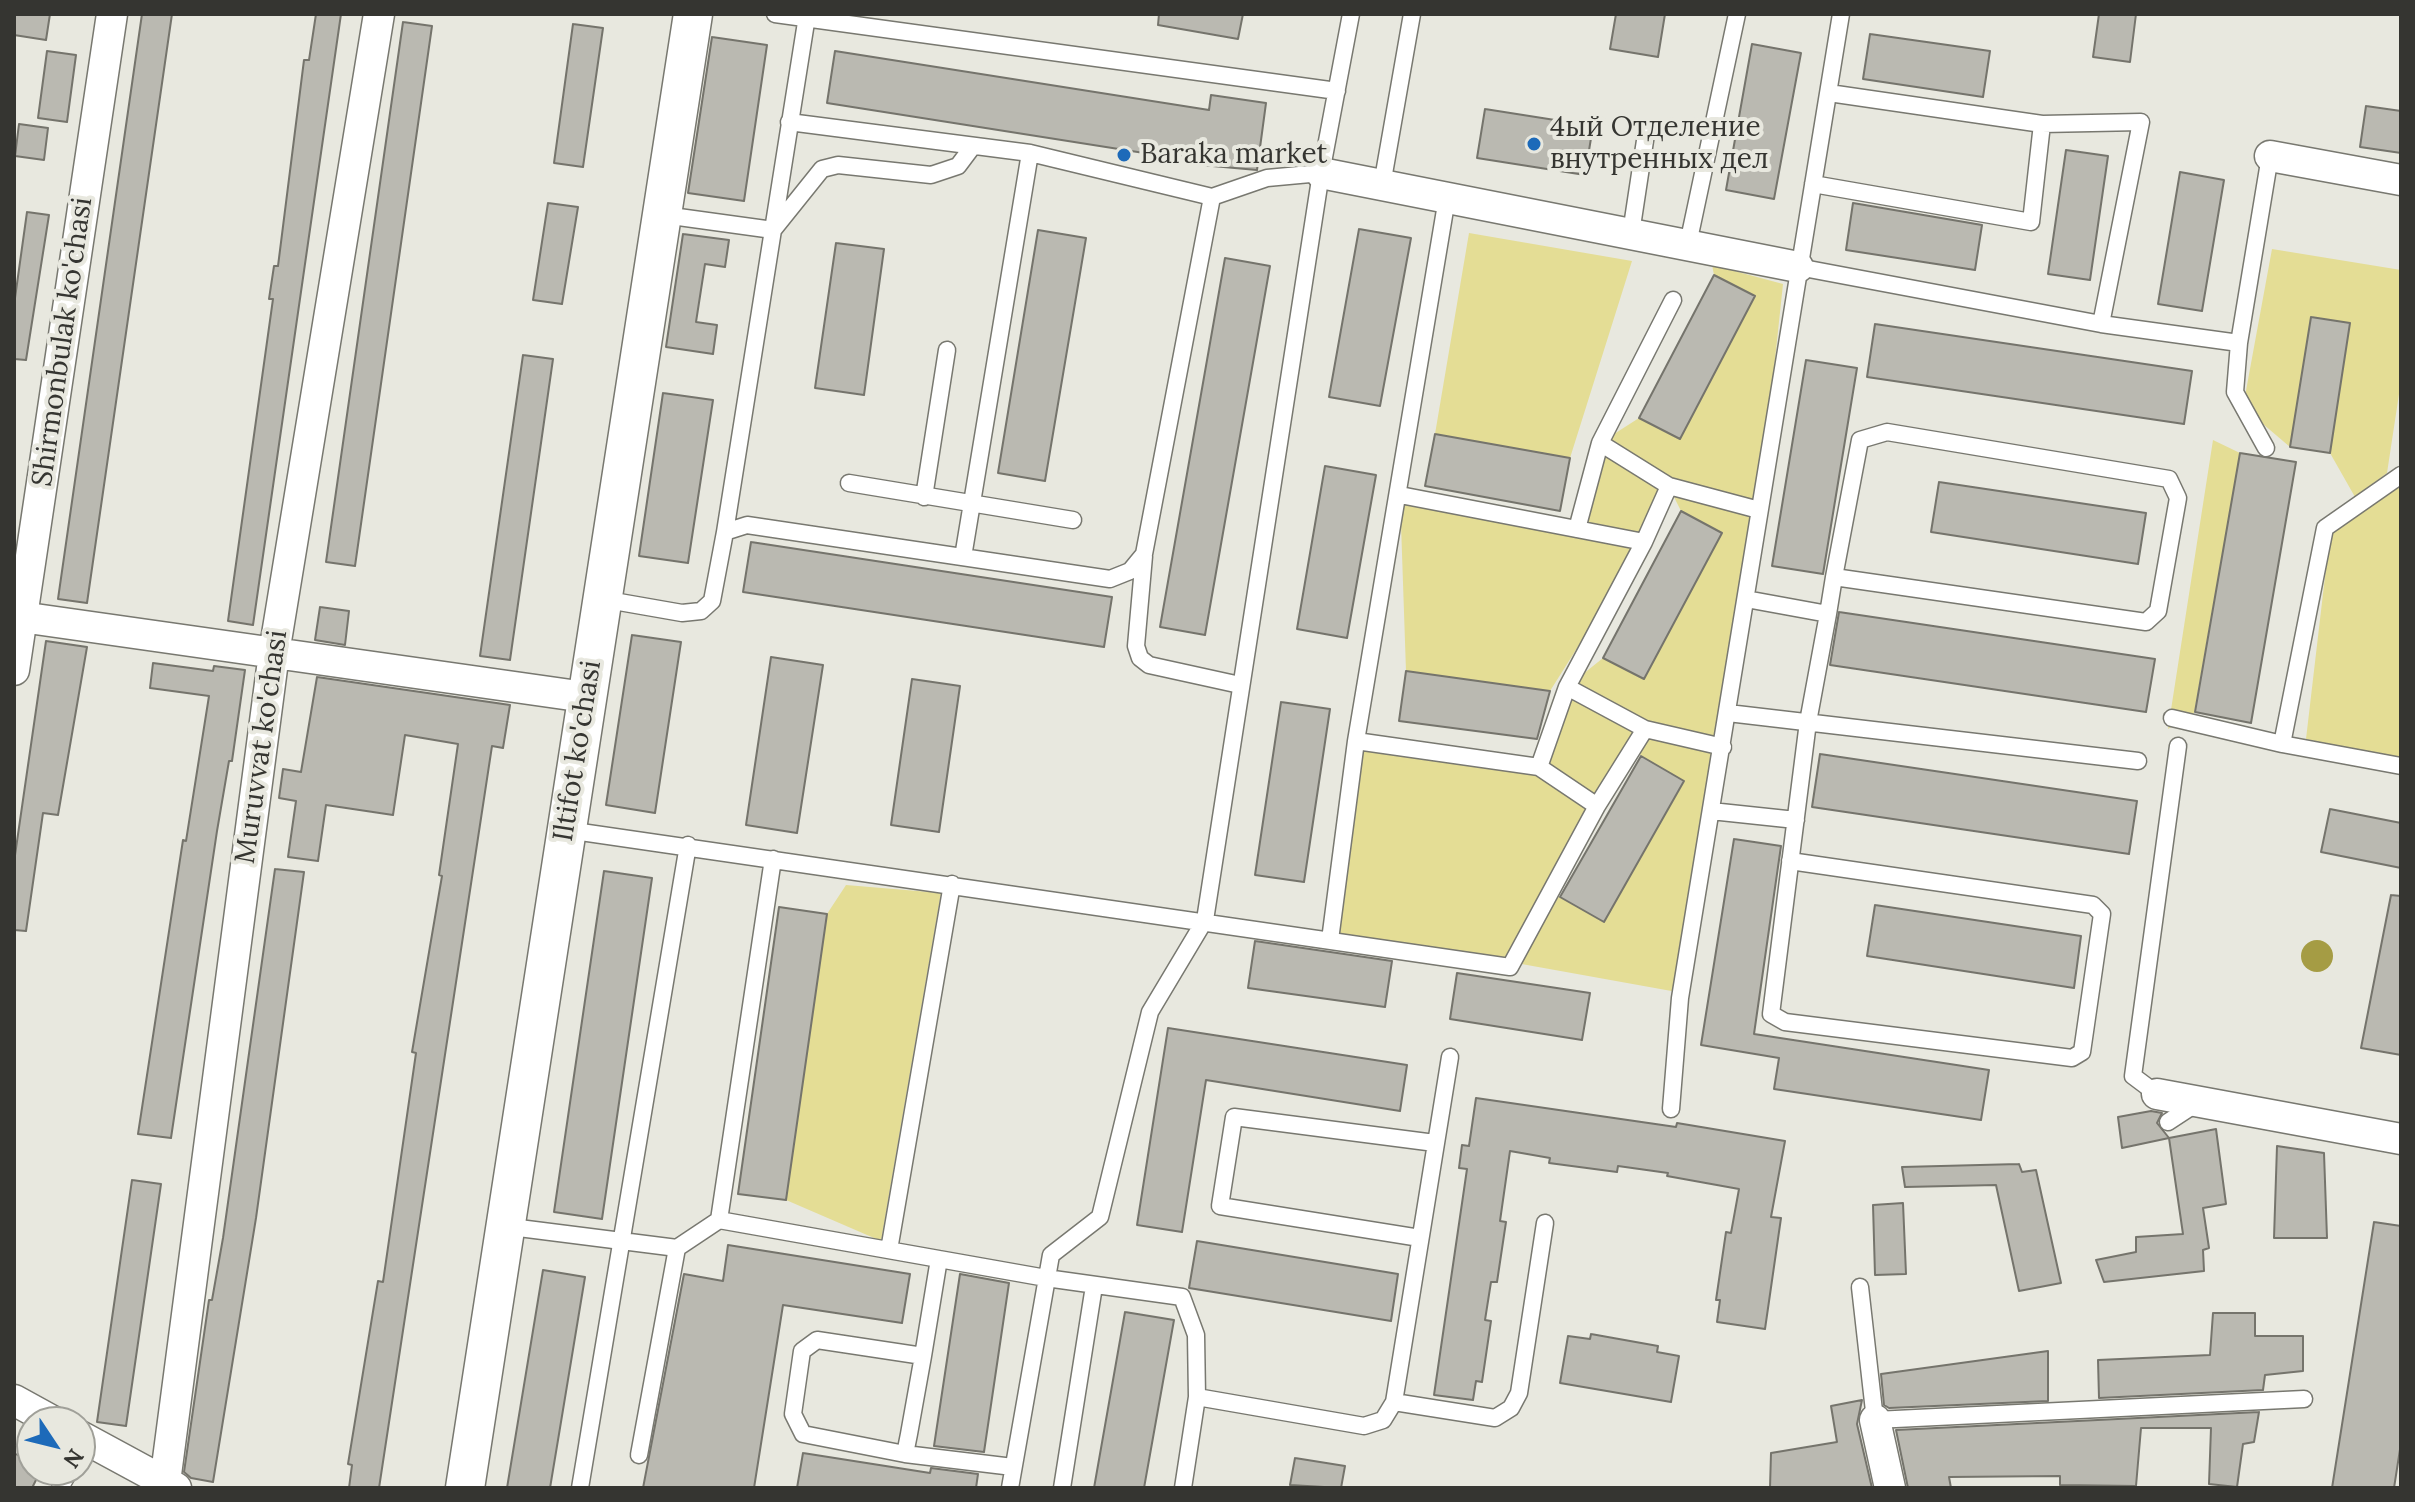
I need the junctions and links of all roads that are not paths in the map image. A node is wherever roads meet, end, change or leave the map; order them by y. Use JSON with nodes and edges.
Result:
{"nodes":[{"id":1,"x":112,"y":14,"type":"edge"},
{"id":2,"x":379,"y":14,"type":"edge"},
{"id":3,"x":693,"y":14,"type":"edge"},
{"id":4,"x":775,"y":14,"type":"edge"},
{"id":5,"x":1351,"y":14,"type":"edge"},
{"id":6,"x":1412,"y":14,"type":"edge"},
{"id":7,"x":1737,"y":14,"type":"edge"},
{"id":8,"x":1841,"y":14,"type":"edge"},
{"id":9,"x":807,"y":16,"type":"junction"},
{"id":10,"x":1337,"y":91,"type":"junction"},
{"id":11,"x":1829,"y":93,"type":"junction"},
{"id":12,"x":789,"y":122,"type":"junction"},
{"id":13,"x":2042,"y":124,"type":"junction"},
{"id":14,"x":1646,"y":134,"type":"dead end"},
{"id":15,"x":973,"y":146,"type":"junction"},
{"id":16,"x":1030,"y":153,"type":"junction"},
{"id":17,"x":2270,"y":156,"type":"joint"},
{"id":18,"x":1321,"y":173,"type":"junction"},
{"id":19,"x":2401,"y":180,"type":"edge"},
{"id":20,"x":1813,"y":184,"type":"junction"},
{"id":21,"x":1382,"y":185,"type":"junction"},
{"id":22,"x":1212,"y":197,"type":"junction"},
{"id":23,"x":1447,"y":198,"type":"junction"},
{"id":24,"x":664,"y":215,"type":"junction"},
{"id":25,"x":773,"y":230,"type":"junction"},
{"id":26,"x":1631,"y":233,"type":"junction"},
{"id":27,"x":1688,"y":244,"type":"junction"},
{"id":28,"x":1798,"y":267,"type":"junction"},
{"id":29,"x":1673,"y":300,"type":"dead end"},
{"id":30,"x":2101,"y":324,"type":"junction"},
{"id":31,"x":2239,"y":343,"type":"junction"},
{"id":32,"x":947,"y":350,"type":"dead end"},
{"id":33,"x":1600,"y":443,"type":"junction"},
{"id":34,"x":2266,"y":448,"type":"dead end"},
{"id":35,"x":2401,"y":475,"type":"edge"},
{"id":36,"x":849,"y":483,"type":"dead end"},
{"id":37,"x":1669,"y":486,"type":"junction"},
{"id":38,"x":1400,"y":495,"type":"junction"},
{"id":39,"x":924,"y":497,"type":"junction"},
{"id":40,"x":1759,"y":510,"type":"junction"},
{"id":41,"x":1073,"y":520,"type":"dead end"},
{"id":42,"x":1577,"y":529,"type":"junction"},
{"id":43,"x":725,"y":532,"type":"junction"},
{"id":44,"x":1644,"y":542,"type":"junction"},
{"id":45,"x":1144,"y":554,"type":"junction"},
{"id":46,"x":963,"y":557,"type":"junction"},
{"id":47,"x":1834,"y":577,"type":"junction"},
{"id":48,"x":601,"y":599,"type":"junction"},
{"id":49,"x":1746,"y":599,"type":"junction"},
{"id":50,"x":1828,"y":614,"type":"junction"},
{"id":51,"x":18,"y":616,"type":"edge"},
{"id":52,"x":274,"y":653,"type":"junction"},
{"id":53,"x":14,"y":670,"type":"edge"},
{"id":54,"x":1240,"y":685,"type":"junction"},
{"id":55,"x":1567,"y":687,"type":"junction"},
{"id":56,"x":585,"y":697,"type":"junction"},
{"id":57,"x":1728,"y":713,"type":"junction"},
{"id":58,"x":2172,"y":718,"type":"dead end"},
{"id":59,"x":1808,"y":722,"type":"junction"},
{"id":60,"x":1645,"y":729,"type":"junction"},
{"id":61,"x":1356,"y":741,"type":"junction"},
{"id":62,"x":2282,"y":744,"type":"junction"},
{"id":63,"x":2178,"y":746,"type":"dead end"},
{"id":64,"x":1723,"y":747,"type":"junction"},
{"id":65,"x":2138,"y":761,"type":"dead end"},
{"id":66,"x":2401,"y":766,"type":"edge"},
{"id":67,"x":1539,"y":767,"type":"junction"},
{"id":68,"x":1597,"y":806,"type":"junction"},
{"id":69,"x":1711,"y":811,"type":"junction"},
{"id":70,"x":1796,"y":820,"type":"junction"},
{"id":71,"x":566,"y":830,"type":"junction"},
{"id":72,"x":688,"y":845,"type":"junction"},
{"id":73,"x":773,"y":859,"type":"junction"},
{"id":74,"x":1790,"y":861,"type":"junction"},
{"id":75,"x":952,"y":884,"type":"junction"},
{"id":76,"x":1205,"y":920,"type":"junction"},
{"id":77,"x":1330,"y":940,"type":"junction"},
{"id":78,"x":1450,"y":1057,"type":"dead end"},
{"id":79,"x":2162,"y":1108,"type":"joint"},
{"id":80,"x":1671,"y":1109,"type":"dead end"},
{"id":81,"x":2401,"y":1139,"type":"edge"},
{"id":82,"x":1435,"y":1143,"type":"junction"},
{"id":83,"x":719,"y":1220,"type":"junction"},
{"id":84,"x":1545,"y":1223,"type":"dead end"},
{"id":85,"x":503,"y":1226,"type":"junction"},
{"id":86,"x":1420,"y":1238,"type":"junction"},
{"id":87,"x":619,"y":1243,"type":"junction"},
{"id":88,"x":677,"y":1248,"type":"junction"},
{"id":89,"x":889,"y":1250,"type":"junction"},
{"id":90,"x":939,"y":1259,"type":"junction"},
{"id":91,"x":1046,"y":1278,"type":"junction"},
{"id":92,"x":1094,"y":1286,"type":"junction"},
{"id":93,"x":1860,"y":1287,"type":"dead end"},
{"id":94,"x":923,"y":1356,"type":"junction"},
{"id":95,"x":1197,"y":1397,"type":"junction"},
{"id":96,"x":2304,"y":1399,"type":"dead end"},
{"id":97,"x":1394,"y":1402,"type":"junction"},
{"id":98,"x":1875,"y":1420,"type":"junction"},
{"id":99,"x":96,"y":1449,"type":"edge"},
{"id":100,"x":905,"y":1454,"type":"junction"},
{"id":101,"x":639,"y":1455,"type":"dead end"},
{"id":102,"x":1013,"y":1467,"type":"junction"},
{"id":103,"x":170,"y":1485,"type":"edge"},
{"id":104,"x":465,"y":1488,"type":"edge"},
{"id":105,"x":580,"y":1488,"type":"edge"},
{"id":106,"x":1010,"y":1488,"type":"edge"},
{"id":107,"x":1062,"y":1488,"type":"edge"},
{"id":108,"x":1183,"y":1488,"type":"edge"},
{"id":109,"x":1890,"y":1488,"type":"edge"}],
"edges":[{"from":1,"to":51,"type":"street","name":"Shirmonbulak ko'chasi"},
{"from":2,"to":52,"type":"street","name":"Muruvvat ko'chasi"},
{"from":3,"to":24,"type":"street","name":"Iltifot ko'chasi"},
{"from":4,"to":9,"type":"lane"},
{"from":5,"to":10,"type":"lane"},
{"from":6,"to":21,"type":"lane"},
{"from":7,"to":27,"type":"lane"},
{"from":8,"to":11,"type":"lane"},
{"from":9,"to":10,"type":"lane"},
{"from":9,"to":12,"type":"lane"},
{"from":10,"to":18,"type":"lane"},
{"from":11,"to":13,"type":"lane"},
{"from":11,"to":20,"type":"lane"},
{"from":12,"to":15,"type":"lane"},
{"from":12,"to":25,"type":"lane"},
{"from":13,"to":20,"type":"lane"},
{"from":13,"to":30,"type":"lane"},
{"from":14,"to":26,"type":"lane"},
{"from":15,"to":16,"type":"lane"},
{"from":15,"to":25,"type":"lane"},
{"from":16,"to":22,"type":"lane"},
{"from":16,"to":46,"type":"lane"},
{"from":17,"to":19,"type":"street"},
{"from":17,"to":31,"type":"lane"},
{"from":18,"to":21,"type":"street"},
{"from":18,"to":22,"type":"lane"},
{"from":18,"to":54,"type":"lane"},
{"from":20,"to":28,"type":"lane"},
{"from":21,"to":23,"type":"street"},
{"from":22,"to":45,"type":"lane"},
{"from":23,"to":26,"type":"street"},
{"from":23,"to":38,"type":"lane"},
{"from":24,"to":25,"type":"lane"},
{"from":24,"to":48,"type":"street","name":"Iltifot ko'chasi"},
{"from":25,"to":43,"type":"lane"},
{"from":26,"to":27,"type":"street"},
{"from":27,"to":28,"type":"street"},
{"from":28,"to":30,"type":"lane"},
{"from":28,"to":40,"type":"lane"},
{"from":29,"to":33,"type":"lane"},
{"from":30,"to":31,"type":"lane"},
{"from":31,"to":34,"type":"lane"},
{"from":32,"to":39,"type":"lane"},
{"from":33,"to":37,"type":"lane"},
{"from":33,"to":42,"type":"lane"},
{"from":35,"to":62,"type":"lane"},
{"from":36,"to":39,"type":"lane"},
{"from":37,"to":40,"type":"lane"},
{"from":37,"to":44,"type":"lane"},
{"from":38,"to":42,"type":"lane"},
{"from":38,"to":61,"type":"lane"},
{"from":39,"to":41,"type":"lane"},
{"from":40,"to":49,"type":"lane"},
{"from":42,"to":44,"type":"lane"},
{"from":43,"to":46,"type":"lane"},
{"from":43,"to":48,"type":"lane"},
{"from":44,"to":55,"type":"lane"},
{"from":45,"to":46,"type":"lane"},
{"from":45,"to":54,"type":"lane"},
{"from":47,"to":47,"type":"lane"},
{"from":47,"to":50,"type":"lane"},
{"from":48,"to":56,"type":"street","name":"Iltifot ko'chasi"},
{"from":49,"to":50,"type":"lane"},
{"from":49,"to":57,"type":"lane"},
{"from":50,"to":59,"type":"lane"},
{"from":51,"to":52,"type":"street"},
{"from":51,"to":53,"type":"street","name":"Shirmonbulak ko'chasi"},
{"from":52,"to":56,"type":"street"},
{"from":52,"to":103,"type":"street","name":"Muruvvat ko'chasi"},
{"from":54,"to":76,"type":"lane"},
{"from":55,"to":60,"type":"lane"},
{"from":55,"to":67,"type":"lane"},
{"from":56,"to":71,"type":"street","name":"Iltifot ko'chasi"},
{"from":57,"to":59,"type":"lane"},
{"from":57,"to":64,"type":"lane"},
{"from":58,"to":62,"type":"lane"},
{"from":59,"to":65,"type":"lane"},
{"from":59,"to":70,"type":"lane"},
{"from":60,"to":64,"type":"lane"},
{"from":60,"to":68,"type":"lane"},
{"from":61,"to":67,"type":"lane"},
{"from":61,"to":77,"type":"lane"},
{"from":62,"to":66,"type":"lane"},
{"from":63,"to":79,"type":"lane"},
{"from":64,"to":69,"type":"lane"},
{"from":67,"to":68,"type":"lane"},
{"from":68,"to":77,"type":"lane"},
{"from":69,"to":70,"type":"lane"},
{"from":69,"to":80,"type":"lane"},
{"from":70,"to":74,"type":"lane"},
{"from":71,"to":72,"type":"lane"},
{"from":71,"to":85,"type":"street","name":"Iltifot ko'chasi"},
{"from":72,"to":73,"type":"lane"},
{"from":72,"to":87,"type":"lane"},
{"from":73,"to":75,"type":"lane"},
{"from":73,"to":83,"type":"lane"},
{"from":74,"to":74,"type":"lane"},
{"from":75,"to":76,"type":"lane"},
{"from":75,"to":89,"type":"lane"},
{"from":76,"to":77,"type":"lane"},
{"from":76,"to":91,"type":"lane"},
{"from":78,"to":82,"type":"lane"},
{"from":79,"to":81,"type":"street"},
{"from":82,"to":86,"type":"lane"},
{"from":82,"to":86,"type":"lane"},
{"from":83,"to":88,"type":"lane"},
{"from":83,"to":89,"type":"lane"},
{"from":84,"to":97,"type":"lane"},
{"from":85,"to":87,"type":"lane"},
{"from":85,"to":104,"type":"street","name":"Iltifot ko'chasi"},
{"from":86,"to":97,"type":"lane"},
{"from":87,"to":88,"type":"lane"},
{"from":87,"to":105,"type":"lane"},
{"from":88,"to":101,"type":"lane"},
{"from":89,"to":90,"type":"lane"},
{"from":90,"to":91,"type":"lane"},
{"from":90,"to":94,"type":"lane"},
{"from":91,"to":92,"type":"lane"},
{"from":91,"to":102,"type":"lane"},
{"from":92,"to":95,"type":"lane"},
{"from":92,"to":107,"type":"lane"},
{"from":93,"to":98,"type":"lane"},
{"from":94,"to":100,"type":"lane"},
{"from":94,"to":100,"type":"lane"},
{"from":95,"to":97,"type":"lane"},
{"from":95,"to":108,"type":"lane"},
{"from":96,"to":98,"type":"lane"},
{"from":98,"to":109,"type":"street"},
{"from":99,"to":103,"type":"street"},
{"from":100,"to":102,"type":"lane"},
{"from":102,"to":106,"type":"lane"}]}
